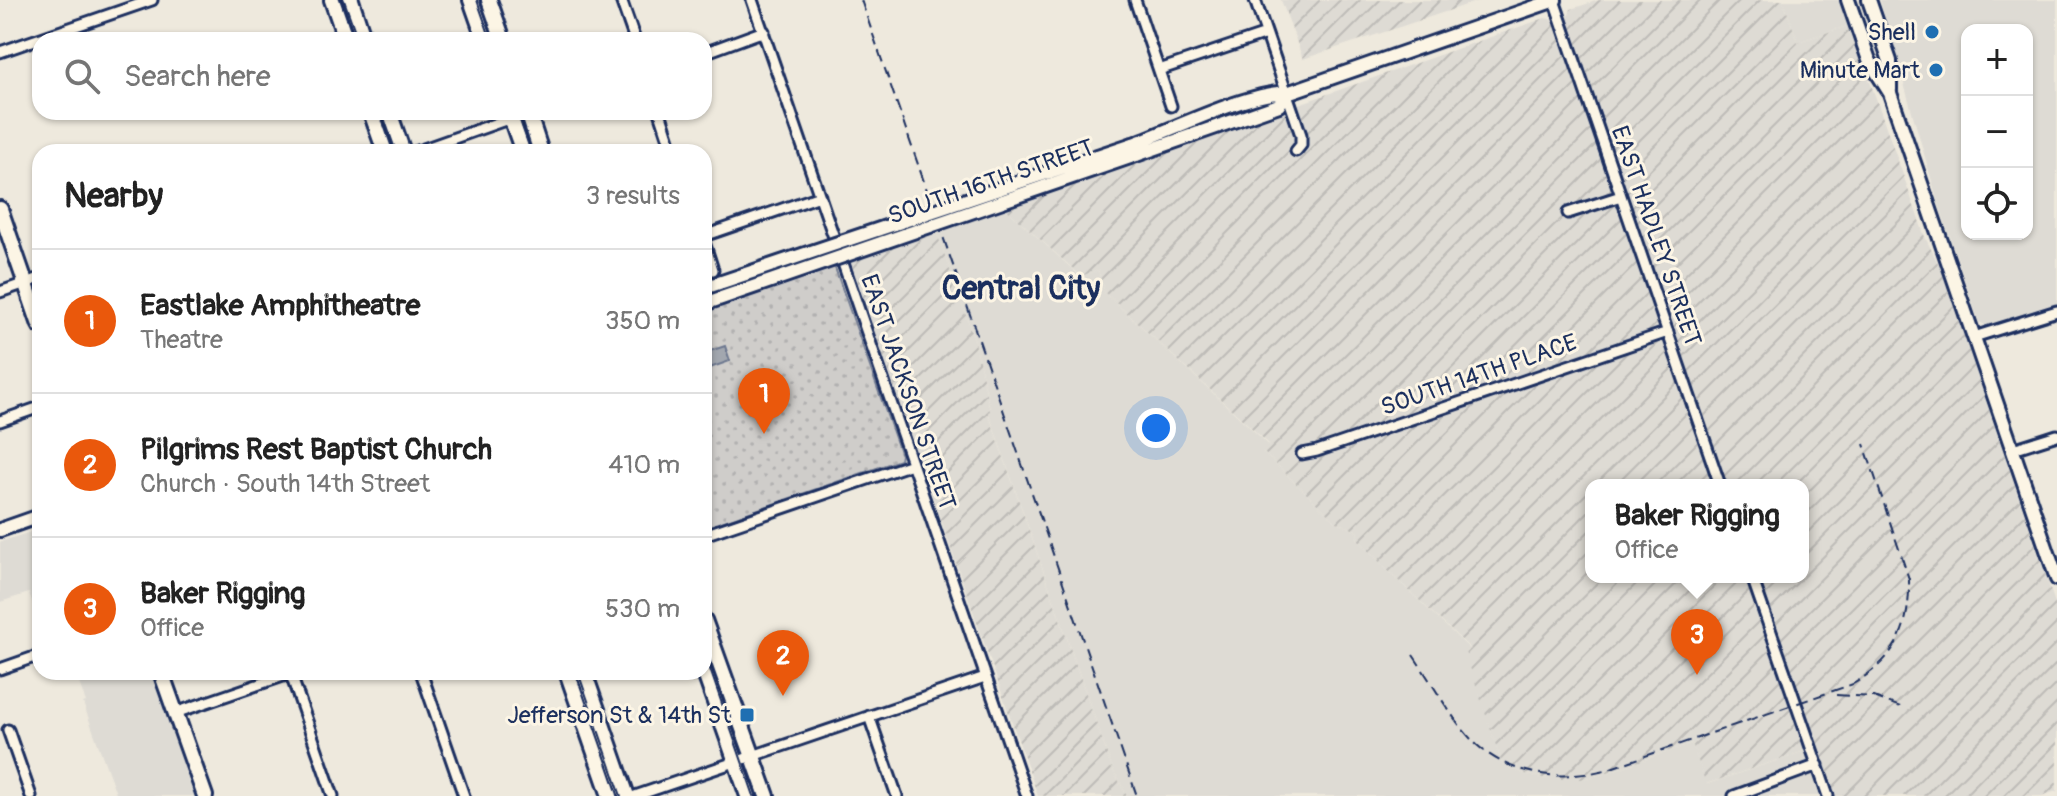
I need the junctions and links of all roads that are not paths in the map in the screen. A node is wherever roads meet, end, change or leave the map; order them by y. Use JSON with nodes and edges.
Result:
{"nodes":[{"id":1,"x":152,"y":0,"type":"edge"},
{"id":2,"x":332,"y":0,"type":"edge"},
{"id":3,"x":351,"y":0,"type":"edge"},
{"id":4,"x":471,"y":0,"type":"edge"},
{"id":5,"x":488,"y":0,"type":"edge"},
{"id":6,"x":621,"y":0,"type":"edge"},
{"id":7,"x":752,"y":0,"type":"edge"},
{"id":8,"x":1135,"y":0,"type":"edge"},
{"id":9,"x":1255,"y":0,"type":"edge"},
{"id":10,"x":1554,"y":0,"type":"edge"},
{"id":11,"x":1848,"y":0,"type":"edge"},
{"id":12,"x":1869,"y":0,"type":"edge"},
{"id":13,"x":764,"y":31,"type":"junction"},
{"id":14,"x":58,"y":32,"type":"edge"},
{"id":15,"x":343,"y":32,"type":"edge"},
{"id":16,"x":361,"y":32,"type":"edge"},
{"id":17,"x":482,"y":32,"type":"edge"},
{"id":18,"x":492,"y":32,"type":"edge"},
{"id":19,"x":500,"y":32,"type":"edge"},
{"id":20,"x":632,"y":32,"type":"edge"},
{"id":21,"x":1266,"y":34,"type":"junction"},
{"id":22,"x":32,"y":41,"type":"edge"},
{"id":23,"x":712,"y":50,"type":"edge"},
{"id":24,"x":0,"y":52,"type":"edge"},
{"id":25,"x":1159,"y":70,"type":"junction"},
{"id":26,"x":1287,"y":93,"type":"junction"},
{"id":27,"x":1890,"y":93,"type":"junction"},
{"id":28,"x":1171,"y":106,"type":"dead end"},
{"id":29,"x":374,"y":120,"type":"edge"},
{"id":30,"x":392,"y":120,"type":"edge"},
{"id":31,"x":497,"y":120,"type":"edge"},
{"id":32,"x":512,"y":120,"type":"edge"},
{"id":33,"x":531,"y":120,"type":"edge"},
{"id":34,"x":663,"y":120,"type":"edge"},
{"id":35,"x":382,"y":144,"type":"edge"},
{"id":36,"x":400,"y":144,"type":"edge"},
{"id":37,"x":436,"y":144,"type":"edge"},
{"id":38,"x":520,"y":144,"type":"edge"},
{"id":39,"x":538,"y":144,"type":"edge"},
{"id":40,"x":670,"y":144,"type":"edge"},
{"id":41,"x":1135,"y":150,"type":"junction"},
{"id":42,"x":1296,"y":151,"type":"dead end"},
{"id":43,"x":820,"y":196,"type":"junction"},
{"id":44,"x":1621,"y":196,"type":"junction"},
{"id":45,"x":0,"y":209,"type":"edge"},
{"id":46,"x":1568,"y":213,"type":"dead end"},
{"id":47,"x":712,"y":233,"type":"edge"},
{"id":48,"x":712,"y":267,"type":"edge"},
{"id":49,"x":713,"y":270,"type":"dead end"},
{"id":50,"x":32,"y":279,"type":"edge"},
{"id":51,"x":32,"y":281,"type":"edge"},
{"id":52,"x":712,"y":285,"type":"edge"},
{"id":53,"x":0,"y":292,"type":"edge"},
{"id":54,"x":712,"y":301,"type":"edge"},
{"id":55,"x":2057,"y":311,"type":"edge"},
{"id":56,"x":1668,"y":332,"type":"junction"},
{"id":57,"x":1974,"y":337,"type":"junction"},
{"id":58,"x":32,"y":410,"type":"edge"},
{"id":59,"x":0,"y":421,"type":"edge"},
{"id":60,"x":2057,"y":435,"type":"edge"},
{"id":61,"x":2013,"y":449,"type":"junction"},
{"id":62,"x":1302,"y":454,"type":"dead end"},
{"id":63,"x":912,"y":464,"type":"junction"},
{"id":64,"x":1718,"y":479,"type":"edge"},
{"id":65,"x":32,"y":519,"type":"edge"},
{"id":66,"x":0,"y":530,"type":"edge"},
{"id":67,"x":712,"y":532,"type":"edge"},
{"id":68,"x":2053,"y":555,"type":"edge"},
{"id":69,"x":2057,"y":579,"type":"edge"},
{"id":70,"x":1754,"y":583,"type":"edge"},
{"id":71,"x":712,"y":643,"type":"edge"},
{"id":72,"x":32,"y":658,"type":"edge"},
{"id":73,"x":0,"y":669,"type":"edge"},
{"id":74,"x":985,"y":677,"type":"junction"},
{"id":75,"x":164,"y":680,"type":"edge"},
{"id":76,"x":272,"y":680,"type":"edge"},
{"id":77,"x":294,"y":680,"type":"edge"},
{"id":78,"x":424,"y":680,"type":"edge"},
{"id":79,"x":570,"y":680,"type":"edge"},
{"id":80,"x":587,"y":680,"type":"edge"},
{"id":81,"x":707,"y":680,"type":"edge"},
{"id":82,"x":175,"y":713,"type":"junction"},
{"id":83,"x":869,"y":716,"type":"junction"},
{"id":84,"x":8,"y":730,"type":"dead end"},
{"id":85,"x":752,"y":756,"type":"junction"},
{"id":86,"x":736,"y":762,"type":"junction"},
{"id":87,"x":1818,"y":765,"type":"junction"},
{"id":88,"x":31,"y":796,"type":"edge"},
{"id":89,"x":205,"y":796,"type":"edge"},
{"id":90,"x":333,"y":796,"type":"edge"},
{"id":91,"x":464,"y":796,"type":"edge"},
{"id":92,"x":610,"y":796,"type":"edge"},
{"id":93,"x":627,"y":796,"type":"edge"},
{"id":94,"x":635,"y":796,"type":"edge"},
{"id":95,"x":748,"y":796,"type":"edge"},
{"id":96,"x":767,"y":796,"type":"edge"},
{"id":97,"x":897,"y":796,"type":"edge"},
{"id":98,"x":1027,"y":796,"type":"edge"},
{"id":99,"x":1734,"y":796,"type":"edge"},
{"id":100,"x":1828,"y":796,"type":"edge"}],
"edges":[{"from":1,"to":14,"type":"street"},
{"from":2,"to":15,"type":"main road"},
{"from":3,"to":16,"type":"main road"},
{"from":4,"to":17,"type":"main road"},
{"from":5,"to":18,"type":"main road"},
{"from":5,"to":19,"type":"main road"},
{"from":6,"to":20,"type":"street"},
{"from":7,"to":13,"type":"street","name":"EAST JACKSON STREET"},
{"from":8,"to":25,"type":"street"},
{"from":9,"to":21,"type":"street"},
{"from":10,"to":26,"type":"main road","name":"SOUTH 16TH STREET"},
{"from":10,"to":44,"type":"street","name":"EAST HADLEY STREET"},
{"from":11,"to":27,"type":"main road"},
{"from":12,"to":27,"type":"main road"},
{"from":13,"to":23,"type":"street"},
{"from":13,"to":43,"type":"street","name":"EAST JACKSON STREET"},
{"from":21,"to":25,"type":"street"},
{"from":21,"to":26,"type":"street"},
{"from":22,"to":24,"type":"street"},
{"from":25,"to":28,"type":"street"},
{"from":26,"to":41,"type":"main road","name":"SOUTH 16TH STREET"},
{"from":26,"to":42,"type":"street"},
{"from":27,"to":57,"type":"main road"},
{"from":29,"to":35,"type":"main road"},
{"from":30,"to":36,"type":"main road"},
{"from":31,"to":37,"type":"street"},
{"from":32,"to":38,"type":"main road"},
{"from":33,"to":39,"type":"main road"},
{"from":34,"to":40,"type":"street"},
{"from":41,"to":52,"type":"main road","name":"SOUTH 16TH STREET","bridge":true},
{"from":41,"to":54,"type":"main road","name":"SOUTH 16TH STREET","bridge":true},
{"from":43,"to":47,"type":"street"},
{"from":43,"to":63,"type":"street","name":"EAST JACKSON STREET"},
{"from":44,"to":46,"type":"street"},
{"from":44,"to":56,"type":"street","name":"EAST HADLEY STREET"},
{"from":45,"to":50,"type":"main road"},
{"from":48,"to":49,"type":"street"},
{"from":51,"to":53,"type":"street"},
{"from":55,"to":57,"type":"street"},
{"from":56,"to":62,"type":"street","name":"SOUTH 14TH PLACE"},
{"from":56,"to":64,"type":"street","name":"EAST HADLEY STREET"},
{"from":57,"to":61,"type":"main road"},
{"from":58,"to":59,"type":"street"},
{"from":60,"to":61,"type":"street"},
{"from":61,"to":68,"type":"main road"},
{"from":63,"to":67,"type":"street"},
{"from":63,"to":74,"type":"street","name":"EAST JACKSON STREET"},
{"from":65,"to":66,"type":"main road"},
{"from":68,"to":69,"type":"main road"},
{"from":70,"to":87,"type":"street"},
{"from":71,"to":85,"type":"main road"},
{"from":72,"to":73,"type":"street"},
{"from":74,"to":83,"type":"street"},
{"from":74,"to":98,"type":"street","name":"EAST JACKSON STREET"},
{"from":75,"to":82,"type":"main road"},
{"from":76,"to":82,"type":"street"},
{"from":77,"to":90,"type":"street"},
{"from":78,"to":91,"type":"street"},
{"from":79,"to":92,"type":"main road"},
{"from":80,"to":93,"type":"main road"},
{"from":81,"to":86,"type":"main road"},
{"from":82,"to":89,"type":"main road"},
{"from":83,"to":85,"type":"street"},
{"from":83,"to":97,"type":"street"},
{"from":84,"to":88,"type":"street"},
{"from":85,"to":86,"type":"street"},
{"from":85,"to":96,"type":"main road"},
{"from":86,"to":94,"type":"street"},
{"from":86,"to":95,"type":"main road"},
{"from":87,"to":99,"type":"street"},
{"from":87,"to":100,"type":"street"}]}
